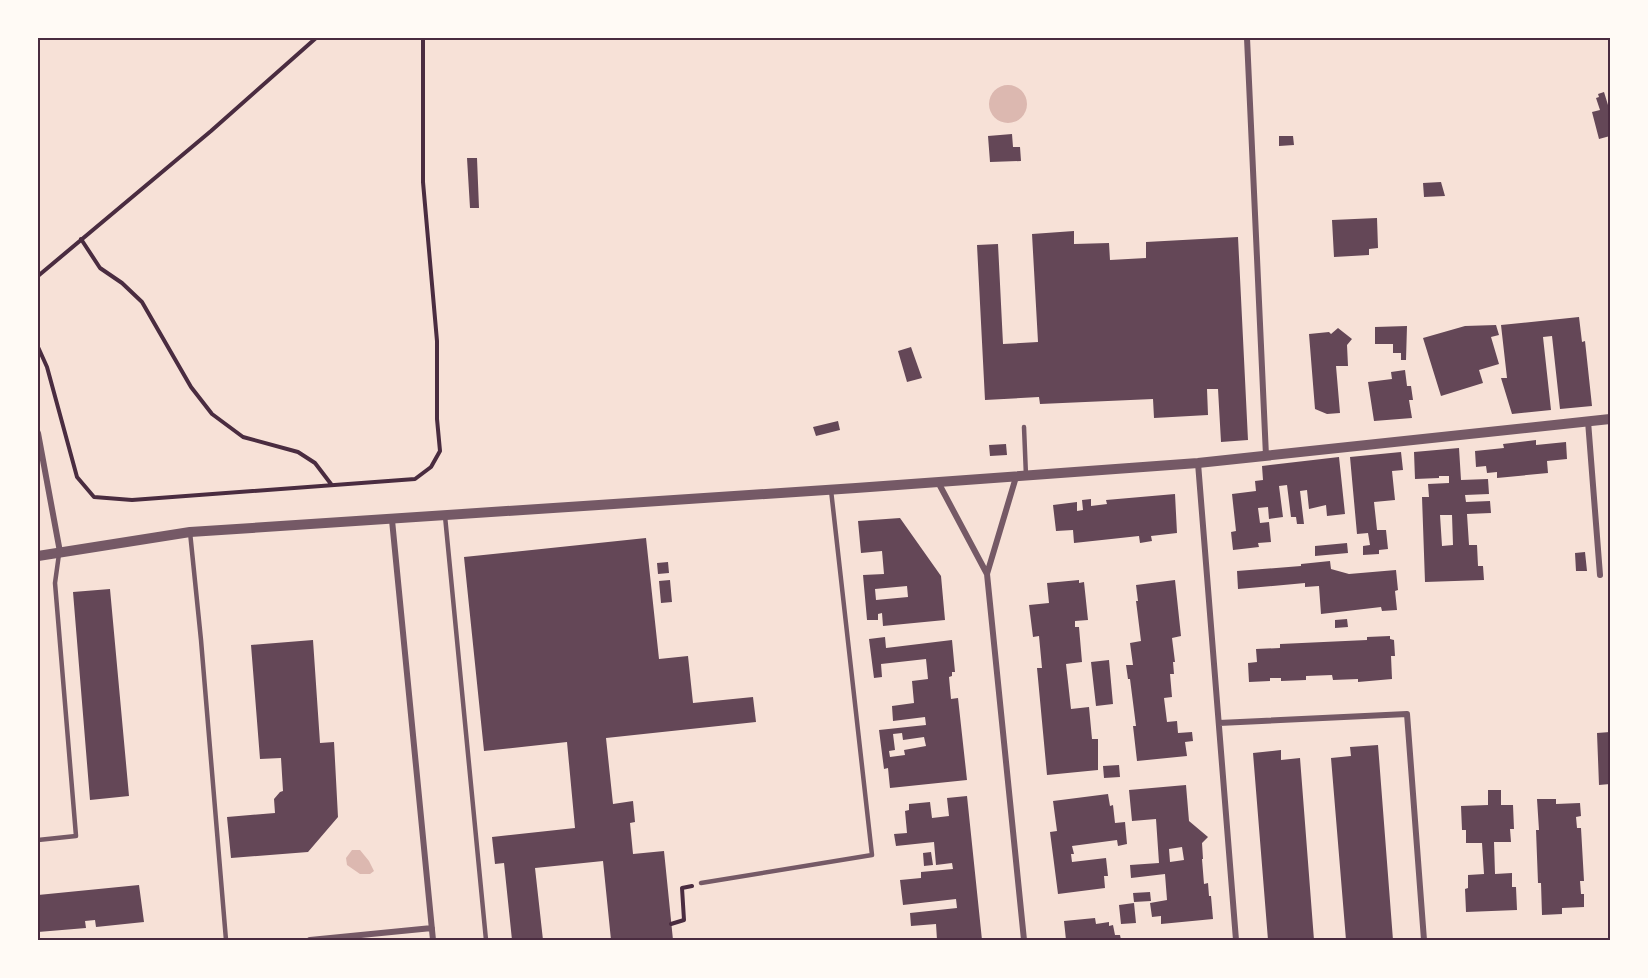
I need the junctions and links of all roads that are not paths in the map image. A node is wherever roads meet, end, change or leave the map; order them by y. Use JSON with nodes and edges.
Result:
{"nodes":[{"id":1,"x":1247,"y":38,"type":"edge"},
{"id":2,"x":1611,"y":419,"type":"edge"},
{"id":3,"x":1588,"y":421,"type":"junction"},
{"id":4,"x":1024,"y":427,"type":"dead end"},
{"id":5,"x":38,"y":433,"type":"edge"},
{"id":6,"x":1266,"y":456,"type":"junction"},
{"id":7,"x":1198,"y":463,"type":"junction"},
{"id":8,"x":1021,"y":476,"type":"junction"},
{"id":9,"x":938,"y":482,"type":"junction"},
{"id":10,"x":831,"y":490,"type":"junction"},
{"id":11,"x":445,"y":516,"type":"junction"},
{"id":12,"x":392,"y":520,"type":"junction"},
{"id":13,"x":190,"y":532,"type":"junction"},
{"id":14,"x":60,"y":552,"type":"junction"},
{"id":15,"x":38,"y":556,"type":"edge"},
{"id":16,"x":987,"y":574,"type":"junction"},
{"id":17,"x":1600,"y":575,"type":"dead end"},
{"id":18,"x":1219,"y":723,"type":"junction"},
{"id":19,"x":38,"y":840,"type":"edge"},
{"id":20,"x":701,"y":884,"type":"road end"},
{"id":21,"x":432,"y":928,"type":"junction"},
{"id":22,"x":226,"y":940,"type":"edge"},
{"id":23,"x":310,"y":940,"type":"edge"},
{"id":24,"x":433,"y":940,"type":"edge"},
{"id":25,"x":486,"y":940,"type":"edge"},
{"id":26,"x":1024,"y":940,"type":"edge"},
{"id":27,"x":1236,"y":940,"type":"edge"},
{"id":28,"x":1424,"y":940,"type":"edge"}],
"edges":[{"from":1,"to":6,"type":"street"},
{"from":2,"to":3,"type":"street"},
{"from":3,"to":6,"type":"street"},
{"from":3,"to":17,"type":"street"},
{"from":4,"to":8,"type":"lane"},
{"from":5,"to":14,"type":"street"},
{"from":6,"to":7,"type":"street"},
{"from":7,"to":8,"type":"street"},
{"from":7,"to":18,"type":"street"},
{"from":8,"to":9,"type":"street"},
{"from":8,"to":16,"type":"street"},
{"from":9,"to":10,"type":"street"},
{"from":9,"to":16,"type":"street"},
{"from":10,"to":11,"type":"street"},
{"from":10,"to":20,"type":"lane"},
{"from":11,"to":12,"type":"street"},
{"from":11,"to":25,"type":"lane"},
{"from":12,"to":13,"type":"street"},
{"from":12,"to":21,"type":"street"},
{"from":13,"to":14,"type":"street"},
{"from":13,"to":22,"type":"lane"},
{"from":14,"to":15,"type":"street"},
{"from":14,"to":19,"type":"lane"},
{"from":16,"to":26,"type":"street"},
{"from":18,"to":27,"type":"street"},
{"from":18,"to":28,"type":"street"},
{"from":21,"to":23,"type":"street"},
{"from":21,"to":24,"type":"street"}]}
